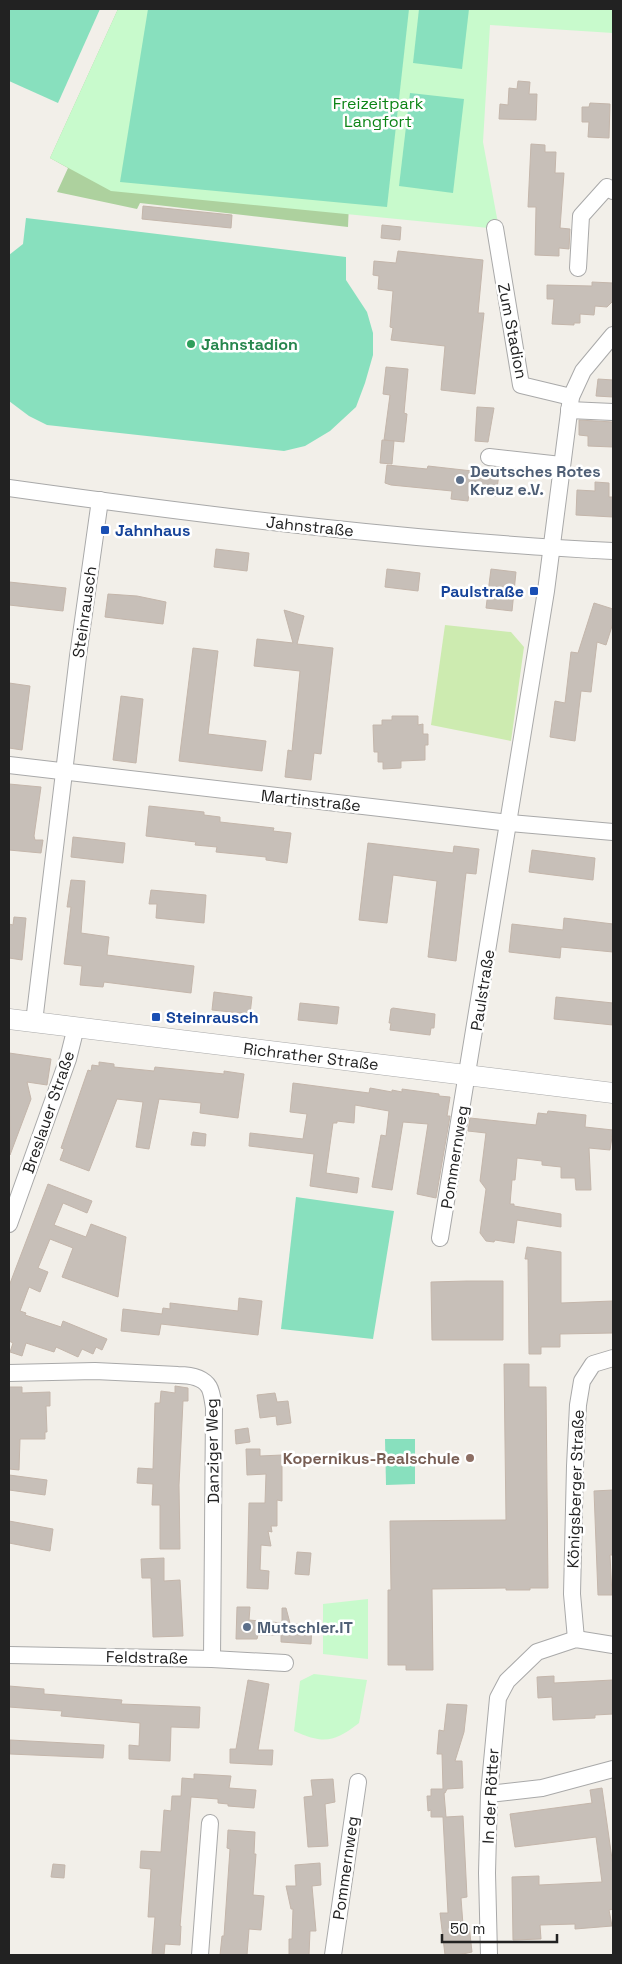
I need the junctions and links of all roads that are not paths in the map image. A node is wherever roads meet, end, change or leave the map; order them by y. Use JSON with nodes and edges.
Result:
{"nodes":[{"id":1,"x":613,"y":191,"type":"edge"},
{"id":2,"x":495,"y":228,"type":"dead end"},
{"id":3,"x":578,"y":268,"type":"dead end"},
{"id":4,"x":613,"y":335,"type":"edge"},
{"id":5,"x":570,"y":404,"type":"junction"},
{"id":6,"x":613,"y":412,"type":"edge"},
{"id":7,"x":489,"y":457,"type":"dead end"},
{"id":8,"x":561,"y":465,"type":"junction"},
{"id":9,"x":9,"y":488,"type":"edge"},
{"id":10,"x":100,"y":500,"type":"junction"},
{"id":11,"x":553,"y":548,"type":"junction"},
{"id":12,"x":613,"y":551,"type":"edge"},
{"id":13,"x":9,"y":765,"type":"edge"},
{"id":14,"x":65,"y":772,"type":"junction"},
{"id":15,"x":510,"y":823,"type":"junction"},
{"id":16,"x":613,"y":832,"type":"edge"},
{"id":17,"x":9,"y":1019,"type":"edge"},
{"id":18,"x":34,"y":1022,"type":"junction"},
{"id":19,"x":76,"y":1027,"type":"junction"},
{"id":20,"x":468,"y":1076,"type":"junction"},
{"id":21,"x":613,"y":1093,"type":"edge"},
{"id":22,"x":9,"y":1224,"type":"edge"},
{"id":23,"x":440,"y":1238,"type":"dead end"},
{"id":24,"x":613,"y":1358,"type":"edge"},
{"id":25,"x":9,"y":1373,"type":"edge"},
{"id":26,"x":576,"y":1639,"type":"junction"},
{"id":27,"x":613,"y":1645,"type":"edge"},
{"id":28,"x":9,"y":1656,"type":"edge"},
{"id":29,"x":212,"y":1659,"type":"junction"},
{"id":30,"x":285,"y":1663,"type":"dead end"},
{"id":31,"x":613,"y":1769,"type":"edge"},
{"id":32,"x":358,"y":1782,"type":"dead end"},
{"id":33,"x":489,"y":1794,"type":"junction"},
{"id":34,"x":210,"y":1823,"type":"dead end"},
{"id":35,"x":200,"y":1955,"type":"edge"},
{"id":36,"x":333,"y":1955,"type":"edge"},
{"id":37,"x":489,"y":1955,"type":"edge"}],
"edges":[{"from":1,"to":3,"type":"street"},
{"from":2,"to":5,"type":"street","name":"Zum Stadion"},
{"from":4,"to":5,"type":"street"},
{"from":5,"to":6,"type":"street","name":"Zum Stadion"},
{"from":5,"to":8,"type":"street"},
{"from":7,"to":8,"type":"street"},
{"from":8,"to":11,"type":"street"},
{"from":9,"to":10,"type":"street","name":"Jahnstraße"},
{"from":10,"to":11,"type":"street","name":"Jahnstraße"},
{"from":10,"to":14,"type":"street","name":"Steinrausch"},
{"from":11,"to":12,"type":"street","name":"Jahnstraße"},
{"from":11,"to":15,"type":"street","name":"Paulstraße"},
{"from":13,"to":14,"type":"street","name":"Martinstraße"},
{"from":14,"to":15,"type":"street","name":"Martinstraße"},
{"from":14,"to":18,"type":"street","name":"Steinrausch"},
{"from":15,"to":16,"type":"street","name":"Martinstraße"},
{"from":15,"to":20,"type":"street","name":"Paulstraße"},
{"from":17,"to":18,"type":"street","name":"Richrather Straße"},
{"from":18,"to":19,"type":"street","name":"Richrather Straße"},
{"from":19,"to":20,"type":"street","name":"Richrather Straße"},
{"from":19,"to":22,"type":"street","name":"Breslauer Straße"},
{"from":20,"to":21,"type":"street","name":"Richrather Straße"},
{"from":20,"to":23,"type":"street","name":"Pommernweg"},
{"from":24,"to":26,"type":"street","name":"Königsberger Straße"},
{"from":25,"to":29,"type":"street","name":"Danziger Weg"},
{"from":26,"to":27,"type":"street"},
{"from":26,"to":33,"type":"street","name":"In der Rötter"},
{"from":28,"to":29,"type":"street","name":"Feldstraße"},
{"from":29,"to":30,"type":"street","name":"Feldstraße"},
{"from":31,"to":33,"type":"street"},
{"from":32,"to":36,"type":"street","name":"Pommernweg"},
{"from":33,"to":37,"type":"street","name":"In der Rötter"},
{"from":34,"to":35,"type":"street"}]}
